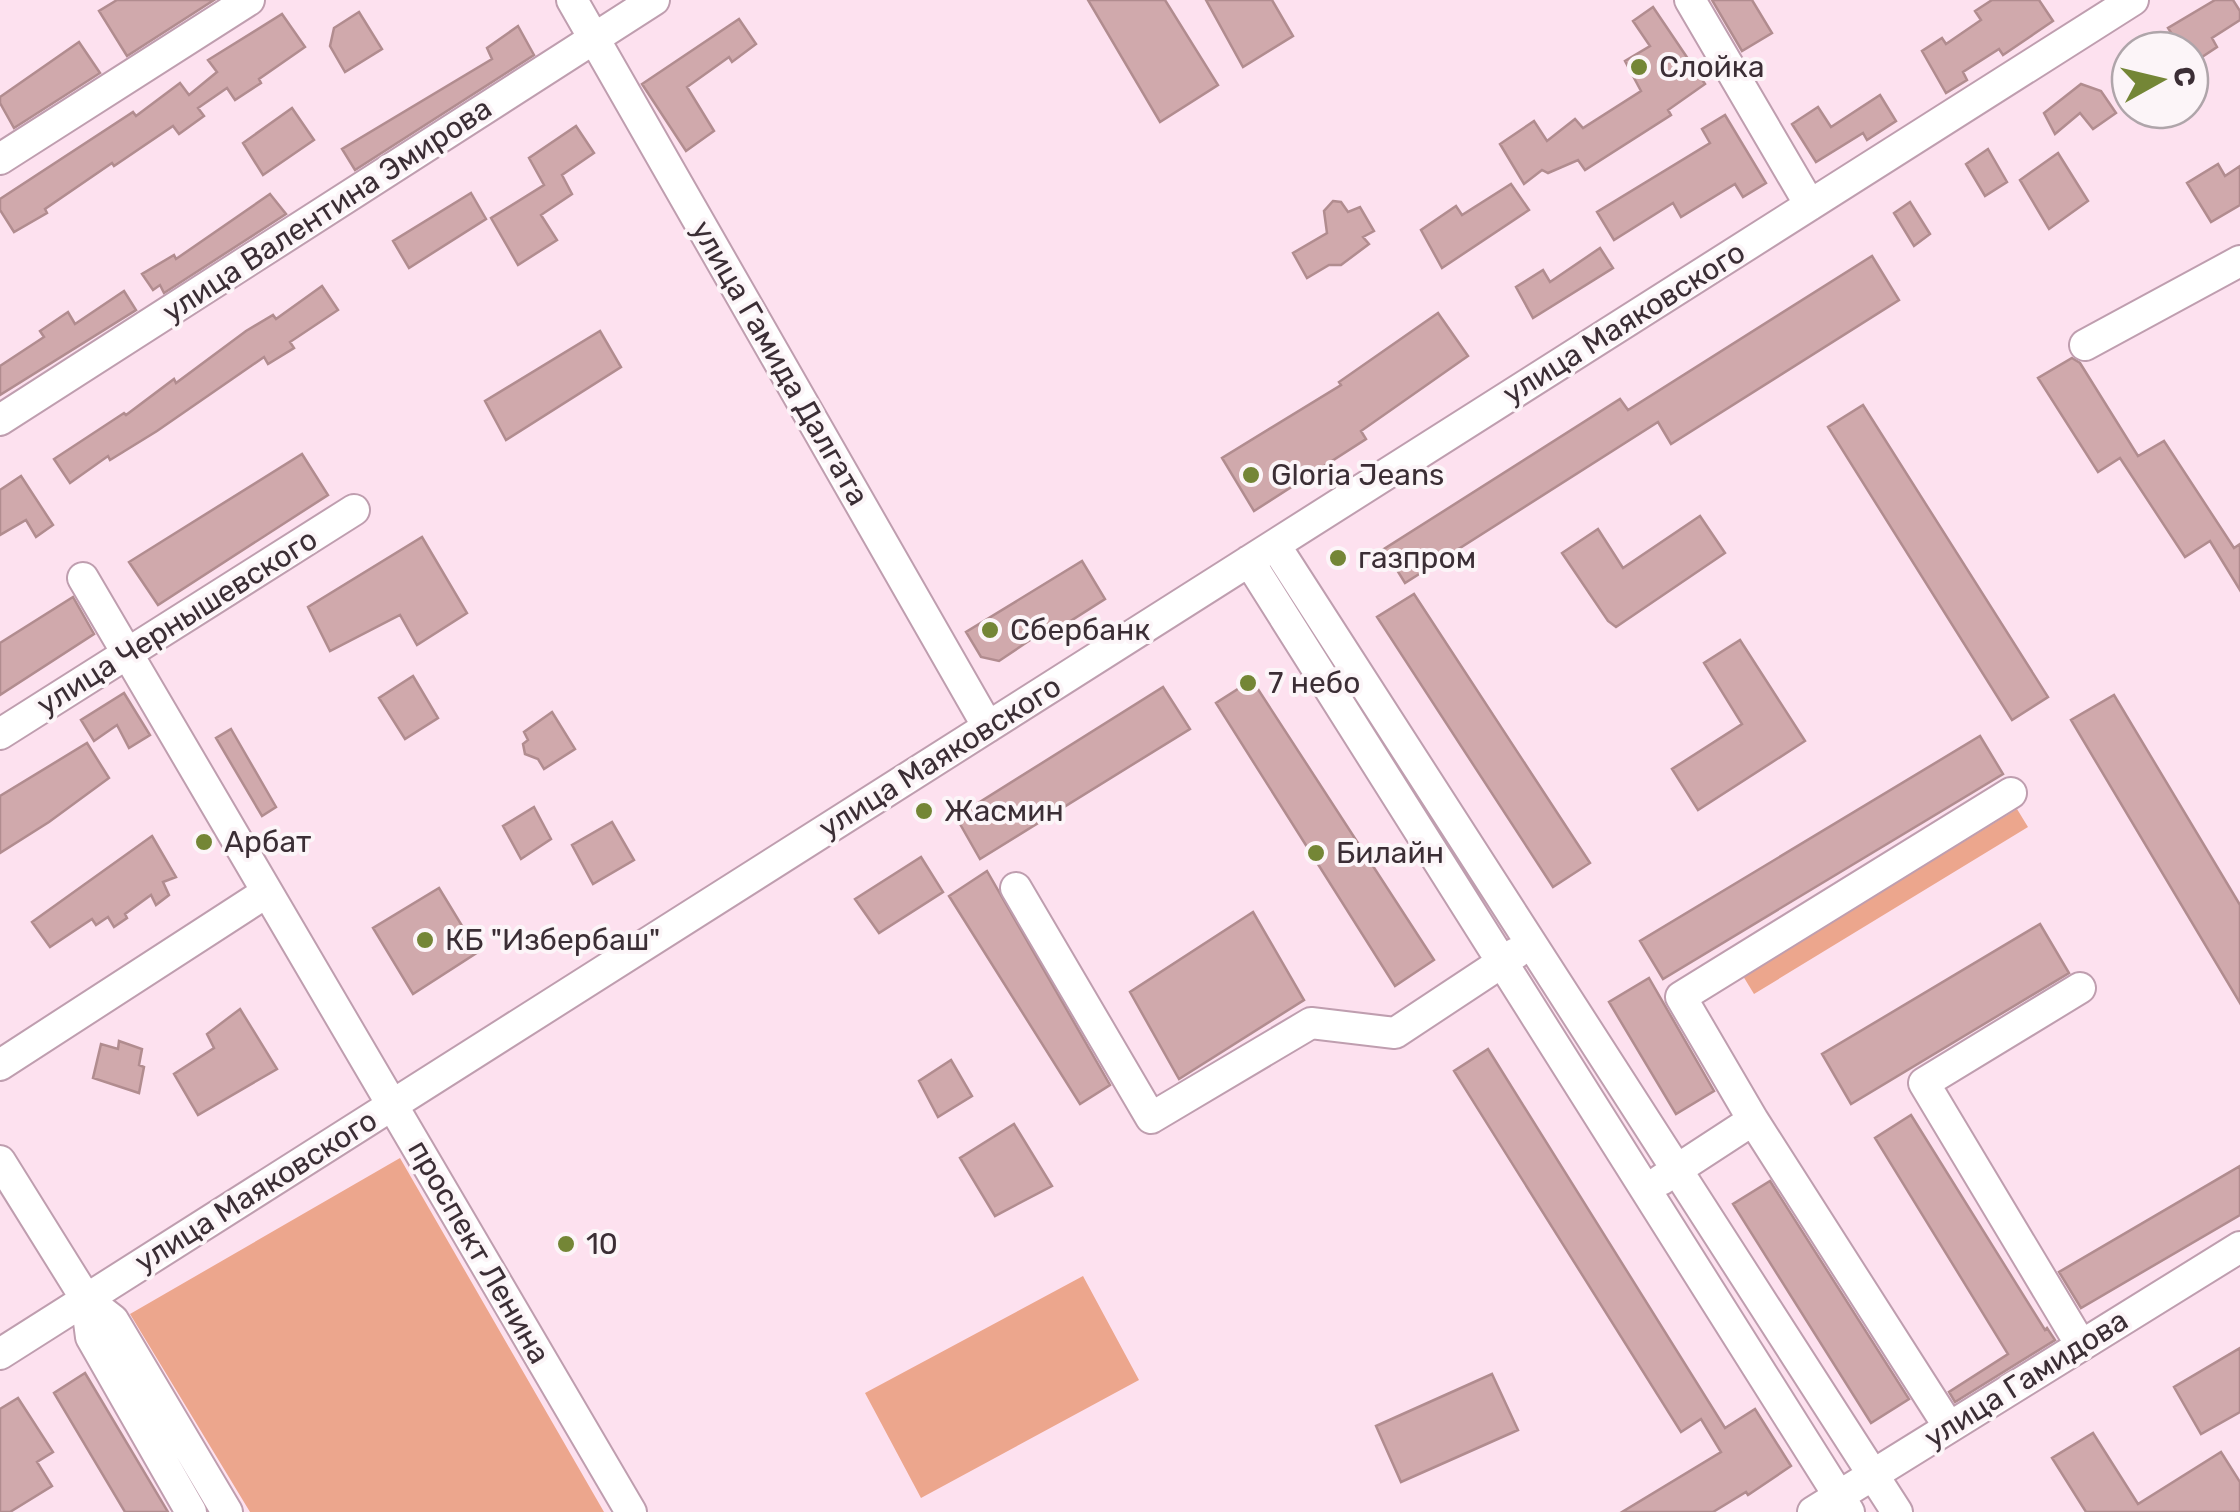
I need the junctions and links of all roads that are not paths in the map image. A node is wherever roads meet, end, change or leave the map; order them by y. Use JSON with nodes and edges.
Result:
{"nodes":[{"id":1,"x":248,"y":0,"type":"edge"},
{"id":2,"x":572,"y":0,"type":"edge"},
{"id":3,"x":654,"y":0,"type":"edge"},
{"id":4,"x":1690,"y":0,"type":"edge"},
{"id":5,"x":2134,"y":0,"type":"edge"},
{"id":6,"x":594,"y":38,"type":"junction"},
{"id":7,"x":0,"y":159,"type":"edge"},
{"id":8,"x":1810,"y":205,"type":"junction"},
{"id":9,"x":2240,"y":262,"type":"edge"},
{"id":10,"x":2085,"y":346,"type":"dead end"},
{"id":11,"x":0,"y":420,"type":"edge"},
{"id":12,"x":354,"y":510,"type":"dead end"},
{"id":13,"x":1262,"y":553,"type":"junction"},
{"id":14,"x":83,"y":578,"type":"dead end"},
{"id":15,"x":127,"y":654,"type":"junction"},
{"id":16,"x":988,"y":727,"type":"junction"},
{"id":17,"x":0,"y":734,"type":"edge"},
{"id":18,"x":2011,"y":793,"type":"dead end"},
{"id":19,"x":1016,"y":888,"type":"dead end"},
{"id":20,"x":268,"y":892,"type":"junction"},
{"id":21,"x":1531,"y":943,"type":"junction"},
{"id":22,"x":1502,"y":962,"type":"junction"},
{"id":23,"x":2080,"y":988,"type":"dead end"},
{"id":24,"x":0,"y":1066,"type":"edge"},
{"id":25,"x":393,"y":1105,"type":"junction"},
{"id":26,"x":1753,"y":1120,"type":"junction"},
{"id":27,"x":0,"y":1161,"type":"edge"},
{"id":28,"x":1676,"y":1169,"type":"junction"},
{"id":29,"x":1646,"y":1190,"type":"junction"},
{"id":30,"x":2240,"y":1248,"type":"edge"},
{"id":31,"x":86,"y":1299,"type":"junction"},
{"id":32,"x":2081,"y":1345,"type":"junction"},
{"id":33,"x":0,"y":1354,"type":"edge"},
{"id":34,"x":1949,"y":1427,"type":"junction"},
{"id":35,"x":1873,"y":1474,"type":"junction"},
{"id":36,"x":1833,"y":1506,"type":"edge"},
{"id":37,"x":191,"y":1512,"type":"edge"},
{"id":38,"x":227,"y":1512,"type":"edge"},
{"id":39,"x":631,"y":1512,"type":"edge"},
{"id":40,"x":1897,"y":1512,"type":"edge"}],
"edges":[{"from":1,"to":7,"type":"street"},
{"from":2,"to":6,"type":"street","name":"улица Гамида Далгата"},
{"from":3,"to":6,"type":"street","name":"улица Валентина Эмирова"},
{"from":4,"to":8,"type":"street"},
{"from":5,"to":8,"type":"street","name":"улица Маяковского"},
{"from":6,"to":11,"type":"street","name":"улица Валентина Эмирова"},
{"from":6,"to":16,"type":"street","name":"улица Гамида Далгата"},
{"from":8,"to":13,"type":"street","name":"улица Маяковского"},
{"from":9,"to":10,"type":"street"},
{"from":12,"to":15,"type":"street","name":"улица Чернышевского"},
{"from":13,"to":16,"type":"street","name":"улица Маяковского"},
{"from":13,"to":21,"type":"street"},
{"from":13,"to":22,"type":"street"},
{"from":14,"to":15,"type":"street","name":"проспект Ленина"},
{"from":15,"to":17,"type":"street","name":"улица Чернышевского"},
{"from":15,"to":20,"type":"street","name":"проспект Ленина"},
{"from":16,"to":25,"type":"street","name":"улица Маяковского"},
{"from":18,"to":26,"type":"street"},
{"from":19,"to":22,"type":"street"},
{"from":20,"to":24,"type":"street"},
{"from":20,"to":25,"type":"street","name":"проспект Ленина"},
{"from":21,"to":22,"type":"street"},
{"from":21,"to":28,"type":"street"},
{"from":22,"to":29,"type":"street"},
{"from":23,"to":32,"type":"street"},
{"from":25,"to":31,"type":"street","name":"улица Маяковского"},
{"from":25,"to":39,"type":"street","name":"проспект Ленина"},
{"from":26,"to":28,"type":"street"},
{"from":26,"to":34,"type":"street"},
{"from":27,"to":31,"type":"street"},
{"from":28,"to":29,"type":"street"},
{"from":28,"to":35,"type":"street"},
{"from":29,"to":36,"type":"street"},
{"from":30,"to":32,"type":"street","name":"улица Гамидова"},
{"from":31,"to":33,"type":"street","name":"улица Маяковского"},
{"from":31,"to":37,"type":"street"},
{"from":31,"to":38,"type":"street"},
{"from":32,"to":34,"type":"street","name":"улица Гамидова"},
{"from":34,"to":35,"type":"street","name":"улица Гамидова"},
{"from":35,"to":36,"type":"street","name":"улица Гамидова"},
{"from":35,"to":40,"type":"street"}]}
